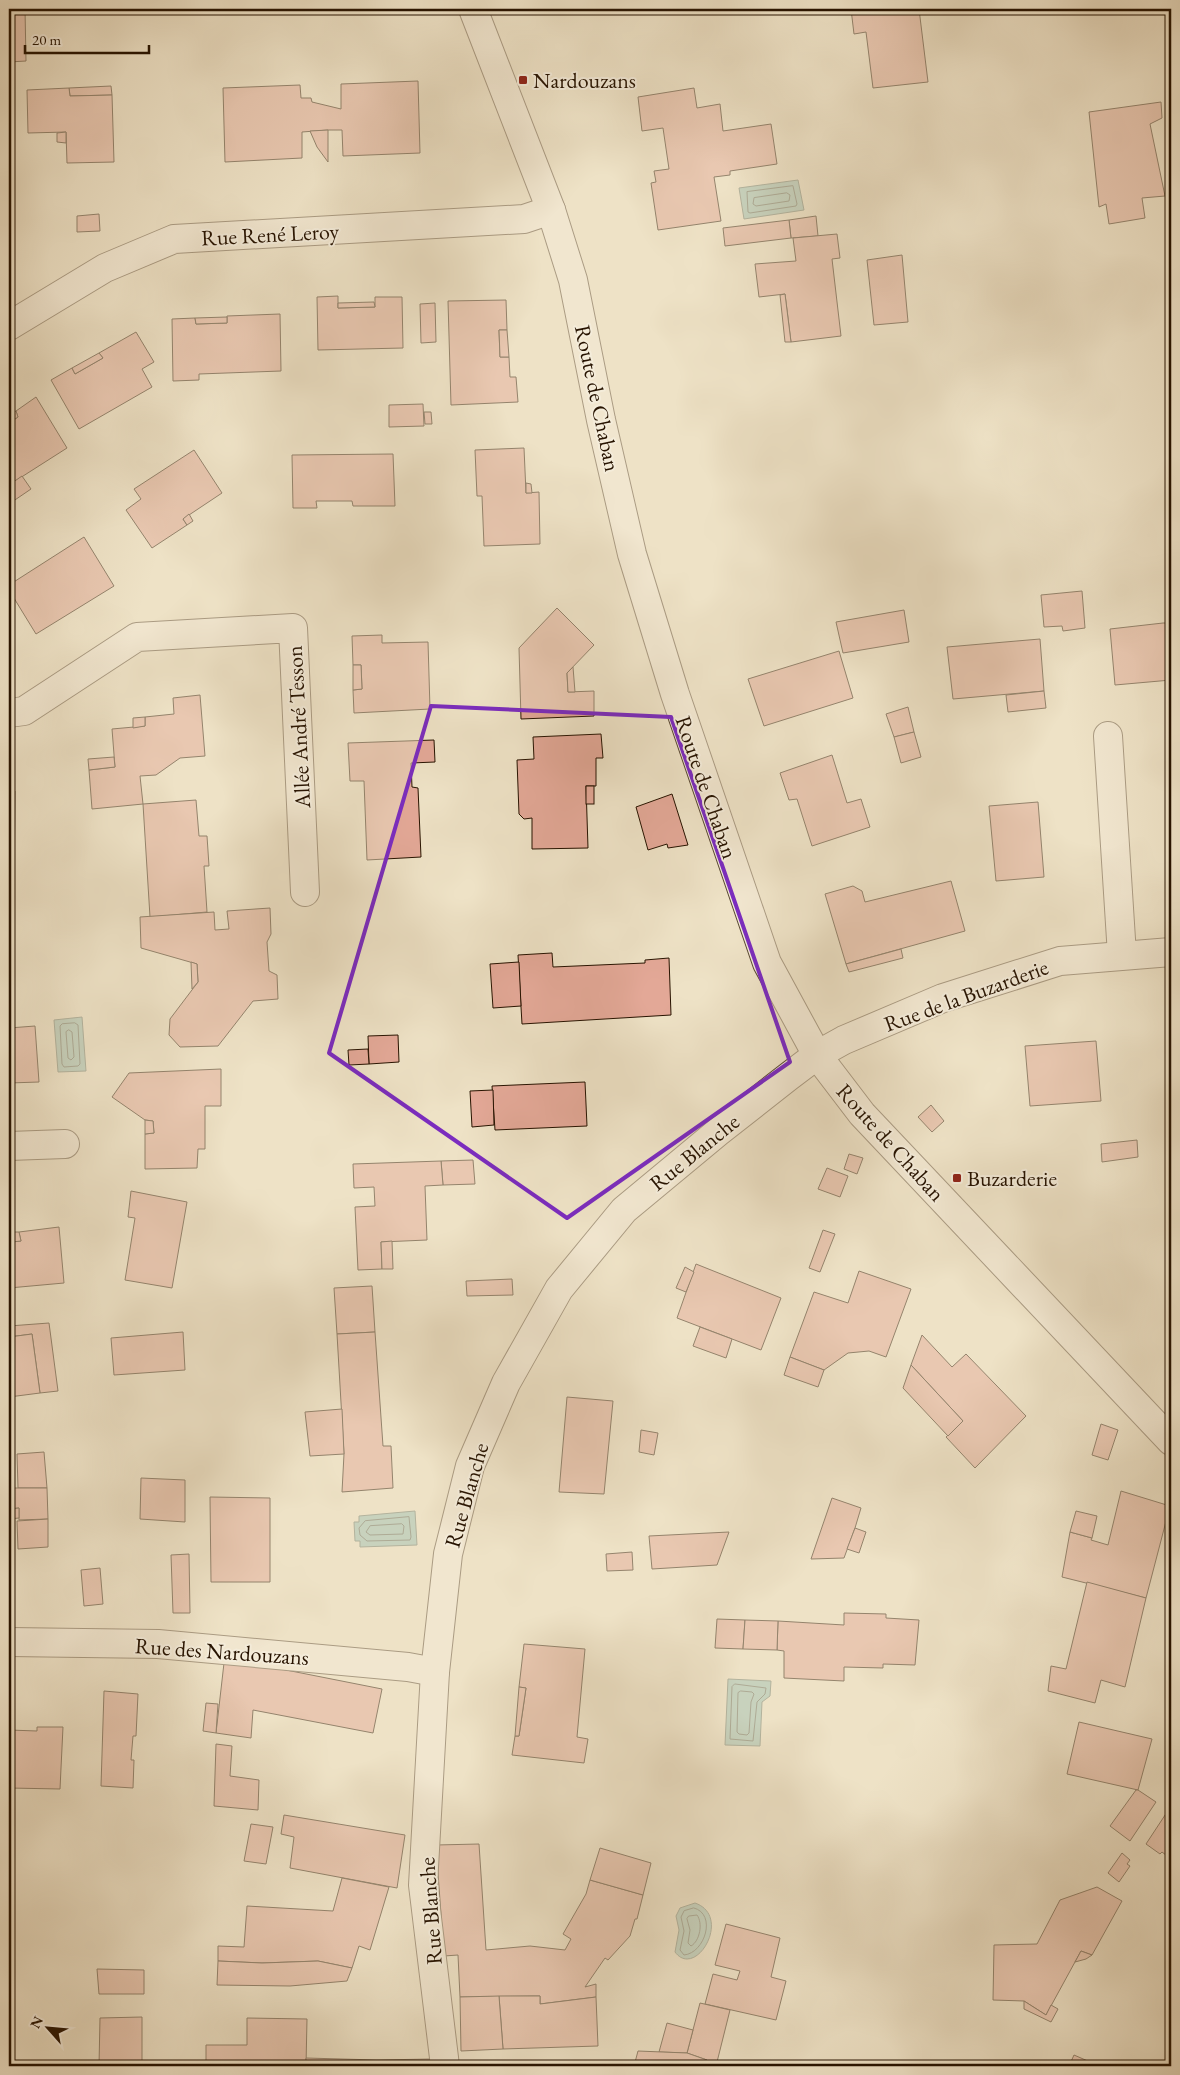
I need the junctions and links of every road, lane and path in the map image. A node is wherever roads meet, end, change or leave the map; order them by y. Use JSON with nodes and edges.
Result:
{"nodes":[{"id":1,"x":472,"y":9,"type":"edge"},
{"id":2,"x":551,"y":210,"type":"junction"},
{"id":3,"x":9,"y":326,"type":"edge"},
{"id":4,"x":9,"y":713,"type":"edge"},
{"id":5,"x":1108,"y":736,"type":"dead end"},
{"id":6,"x":305,"y":892,"type":"dead end"},
{"id":7,"x":1171,"y":952,"type":"edge"},
{"id":8,"x":1122,"y":956,"type":"junction"},
{"id":9,"x":817,"y":1055,"type":"junction"},
{"id":10,"x":65,"y":1144,"type":"dead end"},
{"id":11,"x":9,"y":1146,"type":"edge"},
{"id":12,"x":1171,"y":1441,"type":"edge"},
{"id":13,"x":9,"y":1642,"type":"edge"},
{"id":14,"x":435,"y":1672,"type":"junction"},
{"id":15,"x":445,"y":2066,"type":"edge"}],
"edges":[{"from":1,"to":2,"type":"street","name":"Route de Chaban"},
{"from":2,"to":3,"type":"street","name":"Rue René Leroy"},
{"from":2,"to":9,"type":"street","name":"Route de Chaban"},
{"from":4,"to":6,"type":"street","name":"Allée André Tesson"},
{"from":5,"to":8,"type":"street"},
{"from":7,"to":8,"type":"street","name":"Rue de la Buzarderie"},
{"from":8,"to":9,"type":"street","name":"Rue de la Buzarderie"},
{"from":9,"to":12,"type":"street","name":"Route de Chaban"},
{"from":9,"to":14,"type":"street","name":"Rue Blanche"},
{"from":10,"to":11,"type":"street"},
{"from":13,"to":14,"type":"street","name":"Rue des Nardouzans"},
{"from":14,"to":15,"type":"street","name":"Rue Blanche"}]}
